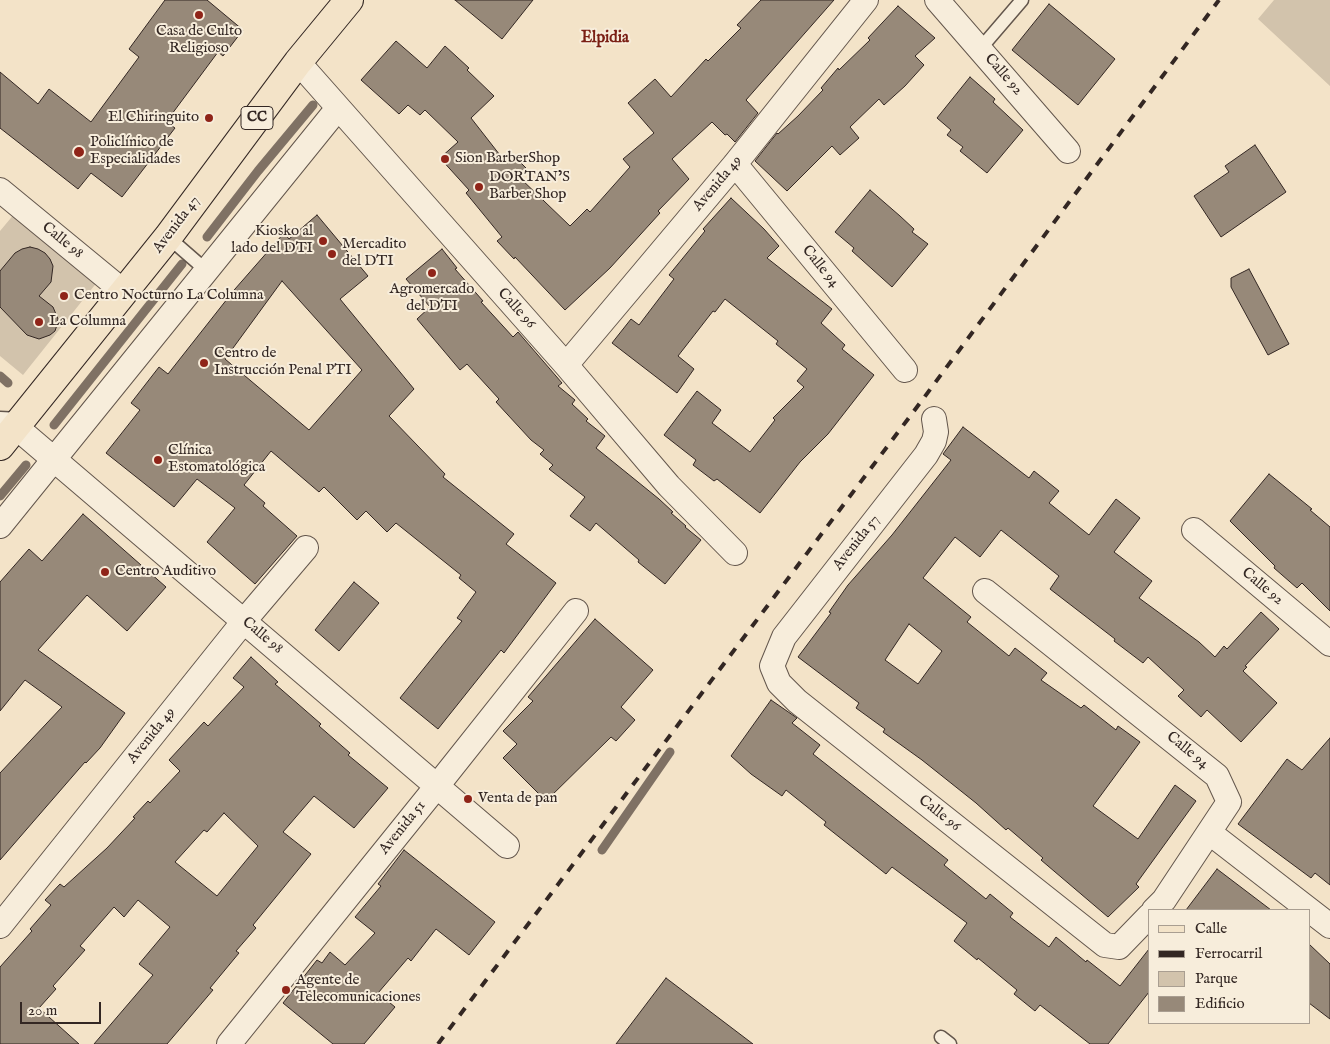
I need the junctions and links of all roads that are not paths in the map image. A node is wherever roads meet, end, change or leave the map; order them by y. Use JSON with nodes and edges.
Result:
{"nodes":[{"id":1,"x":349,"y":0,"type":"edge"},
{"id":2,"x":866,"y":0,"type":"edge"},
{"id":3,"x":937,"y":0,"type":"edge"},
{"id":4,"x":1022,"y":0,"type":"edge"},
{"id":5,"x":980,"y":49,"type":"junction"},
{"id":6,"x":298,"y":62,"type":"junction"},
{"id":7,"x":338,"y":108,"type":"junction"},
{"id":8,"x":1068,"y":151,"type":"dead end"},
{"id":9,"x":736,"y":164,"type":"junction"},
{"id":10,"x":0,"y":190,"type":"edge"},
{"id":11,"x":168,"y":237,"type":"junction"},
{"id":12,"x":207,"y":271,"type":"junction"},
{"id":13,"x":124,"y":292,"type":"junction"},
{"id":14,"x":566,"y":365,"type":"junction"},
{"id":15,"x":905,"y":370,"type":"dead end"},
{"id":16,"x":934,"y":419,"type":"dead end"},
{"id":17,"x":10,"y":428,"type":"edge"},
{"id":18,"x":54,"y":459,"type":"junction"},
{"id":19,"x":0,"y":526,"type":"edge"},
{"id":20,"x":1194,"y":530,"type":"dead end"},
{"id":21,"x":306,"y":548,"type":"dead end"},
{"id":22,"x":735,"y":553,"type":"dead end"},
{"id":23,"x":986,"y":591,"type":"dead end"},
{"id":24,"x":576,"y":611,"type":"dead end"},
{"id":25,"x":244,"y":621,"type":"junction"},
{"id":26,"x":1330,"y":644,"type":"edge"},
{"id":27,"x":772,"y":666,"type":"joint"},
{"id":28,"x":437,"y":786,"type":"junction"},
{"id":29,"x":1210,"y":833,"type":"junction"},
{"id":30,"x":507,"y":846,"type":"dead end"},
{"id":31,"x":1155,"y":909,"type":"edge"},
{"id":32,"x":1308,"y":909,"type":"edge"},
{"id":33,"x":1310,"y":910,"type":"edge"},
{"id":34,"x":1148,"y":917,"type":"edge"},
{"id":35,"x":0,"y":926,"type":"edge"},
{"id":36,"x":1330,"y":926,"type":"edge"},
{"id":37,"x":229,"y":1044,"type":"edge"}],
"edges":[{"from":1,"to":6,"type":"main road","name":"Avenida 47","number":"CC"},
{"from":2,"to":9,"type":"street","name":"Avenida 49"},
{"from":3,"to":5,"type":"street","name":"Calle 92"},
{"from":4,"to":5,"type":"lane"},
{"from":5,"to":8,"type":"street","name":"Calle 92"},
{"from":6,"to":7,"type":"street","name":"Calle 96"},
{"from":6,"to":11,"type":"main road","name":"Avenida 47","number":"CC"},
{"from":7,"to":12,"type":"street"},
{"from":7,"to":14,"type":"street","name":"Calle 96"},
{"from":9,"to":14,"type":"street","name":"Avenida 49"},
{"from":9,"to":15,"type":"street","name":"Calle 94"},
{"from":10,"to":13,"type":"street","name":"Calle 98"},
{"from":11,"to":12,"type":"lane"},
{"from":11,"to":13,"type":"main road","name":"Avenida 47","number":"CC"},
{"from":12,"to":18,"type":"street"},
{"from":13,"to":17,"type":"main road","name":"Avenida 47","number":"CC"},
{"from":14,"to":22,"type":"street","name":"Calle 96"},
{"from":16,"to":27,"type":"street","name":"Avenida 57"},
{"from":17,"to":18,"type":"street","name":"Calle 98"},
{"from":18,"to":19,"type":"street"},
{"from":18,"to":25,"type":"street","name":"Calle 98"},
{"from":20,"to":26,"type":"street","name":"Calle 92"},
{"from":21,"to":25,"type":"street","name":"Avenida 49"},
{"from":23,"to":29,"type":"street","name":"Calle 94"},
{"from":24,"to":28,"type":"street","name":"Avenida 51"},
{"from":25,"to":28,"type":"street","name":"Calle 98"},
{"from":25,"to":35,"type":"street","name":"Avenida 49"},
{"from":27,"to":34,"type":"street","name":"Calle 96"},
{"from":28,"to":30,"type":"street","name":"Calle 98"},
{"from":28,"to":37,"type":"street","name":"Avenida 51"},
{"from":29,"to":31,"type":"street"},
{"from":29,"to":32,"type":"street"},
{"from":33,"to":36,"type":"street"}]}
